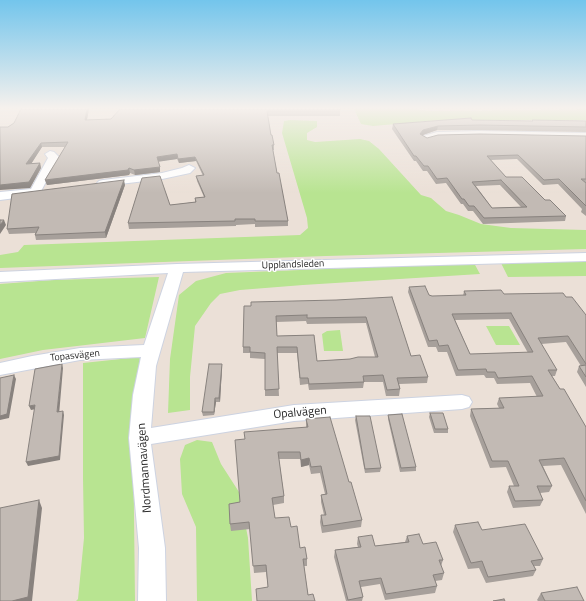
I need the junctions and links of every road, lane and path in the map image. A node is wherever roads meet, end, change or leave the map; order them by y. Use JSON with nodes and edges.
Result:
{"nodes":[{"id":1,"x":431,"y":137,"type":"edge"},
{"id":2,"x":426,"y":138,"type":"edge"},
{"id":3,"x":50,"y":154,"type":"dead end"},
{"id":4,"x":189,"y":168,"type":"dead end"},
{"id":5,"x":95,"y":184,"type":"edge"},
{"id":6,"x":50,"y":190,"type":"edge"},
{"id":7,"x":35,"y":192,"type":"junction"},
{"id":8,"x":0,"y":196,"type":"edge"},
{"id":9,"x":586,"y":257,"type":"edge"},
{"id":10,"x":177,"y":268,"type":"junction"},
{"id":11,"x":0,"y":277,"type":"edge"},
{"id":12,"x":151,"y":351,"type":"junction"},
{"id":13,"x":0,"y":369,"type":"edge"},
{"id":14,"x":462,"y":402,"type":"dead end"},
{"id":15,"x":140,"y":438,"type":"junction"},
{"id":16,"x":152,"y":601,"type":"edge"}],
"edges":[{"from":1,"to":2,"type":"street"},
{"from":3,"to":7,"type":"street"},
{"from":4,"to":5,"type":"street"},
{"from":6,"to":7,"type":"street"},
{"from":7,"to":8,"type":"street"},
{"from":9,"to":10,"type":"street","name":"Upplandsleden"},
{"from":10,"to":11,"type":"street","name":"Upplandsleden"},
{"from":10,"to":12,"type":"street","name":"Nordmannavägen"},
{"from":12,"to":13,"type":"street","name":"Topasvägen"},
{"from":12,"to":15,"type":"street","name":"Nordmannavägen"},
{"from":14,"to":15,"type":"street","name":"Opalvägen"},
{"from":15,"to":16,"type":"street","name":"Nordmannavägen"}]}
